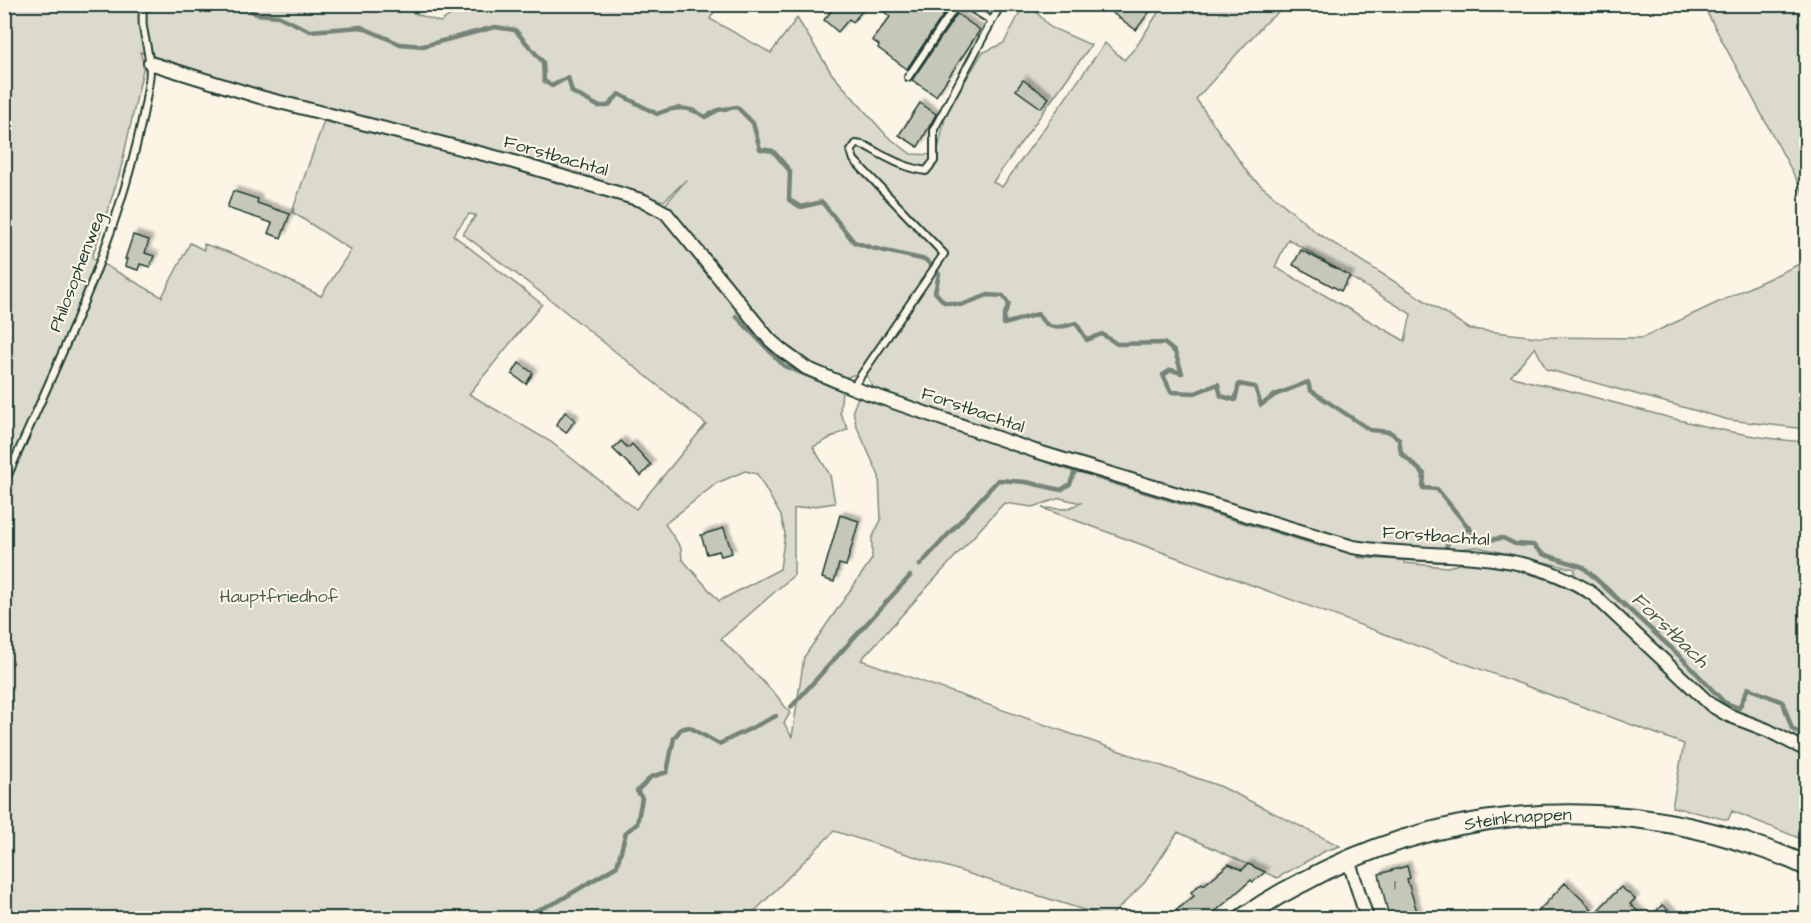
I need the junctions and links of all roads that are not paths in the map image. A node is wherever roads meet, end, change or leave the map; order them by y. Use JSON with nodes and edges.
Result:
{"nodes":[{"id":1,"x":143,"y":4,"type":"edge"},
{"id":2,"x":957,"y":4,"type":"edge"},
{"id":3,"x":964,"y":4,"type":"edge"},
{"id":4,"x":1001,"y":4,"type":"edge"},
{"id":5,"x":992,"y":21,"type":"junction"},
{"id":6,"x":150,"y":63,"type":"junction"},
{"id":7,"x":908,"y":77,"type":"dead end"},
{"id":8,"x":853,"y":388,"type":"junction"},
{"id":9,"x":4,"y":484,"type":"edge"},
{"id":10,"x":1806,"y":750,"type":"edge"},
{"id":11,"x":1348,"y":859,"type":"junction"},
{"id":12,"x":1806,"y":866,"type":"edge"},
{"id":13,"x":1243,"y":918,"type":"edge"},
{"id":14,"x":1367,"y":918,"type":"edge"}],
"edges":[{"from":1,"to":6,"type":"lane","name":"Philosophenweg"},
{"from":2,"to":7,"type":"lane"},
{"from":3,"to":5,"type":"lane"},
{"from":4,"to":5,"type":"lane"},
{"from":5,"to":8,"type":"lane"},
{"from":6,"to":8,"type":"street","name":"Forstbachtal"},
{"from":6,"to":9,"type":"lane","name":"Philosophenweg"},
{"from":8,"to":10,"type":"street","name":"Forstbachtal"},
{"from":11,"to":12,"type":"street","name":"Steinknappen"},
{"from":11,"to":13,"type":"street","name":"Steinknappen"},
{"from":11,"to":14,"type":"street"}]}
